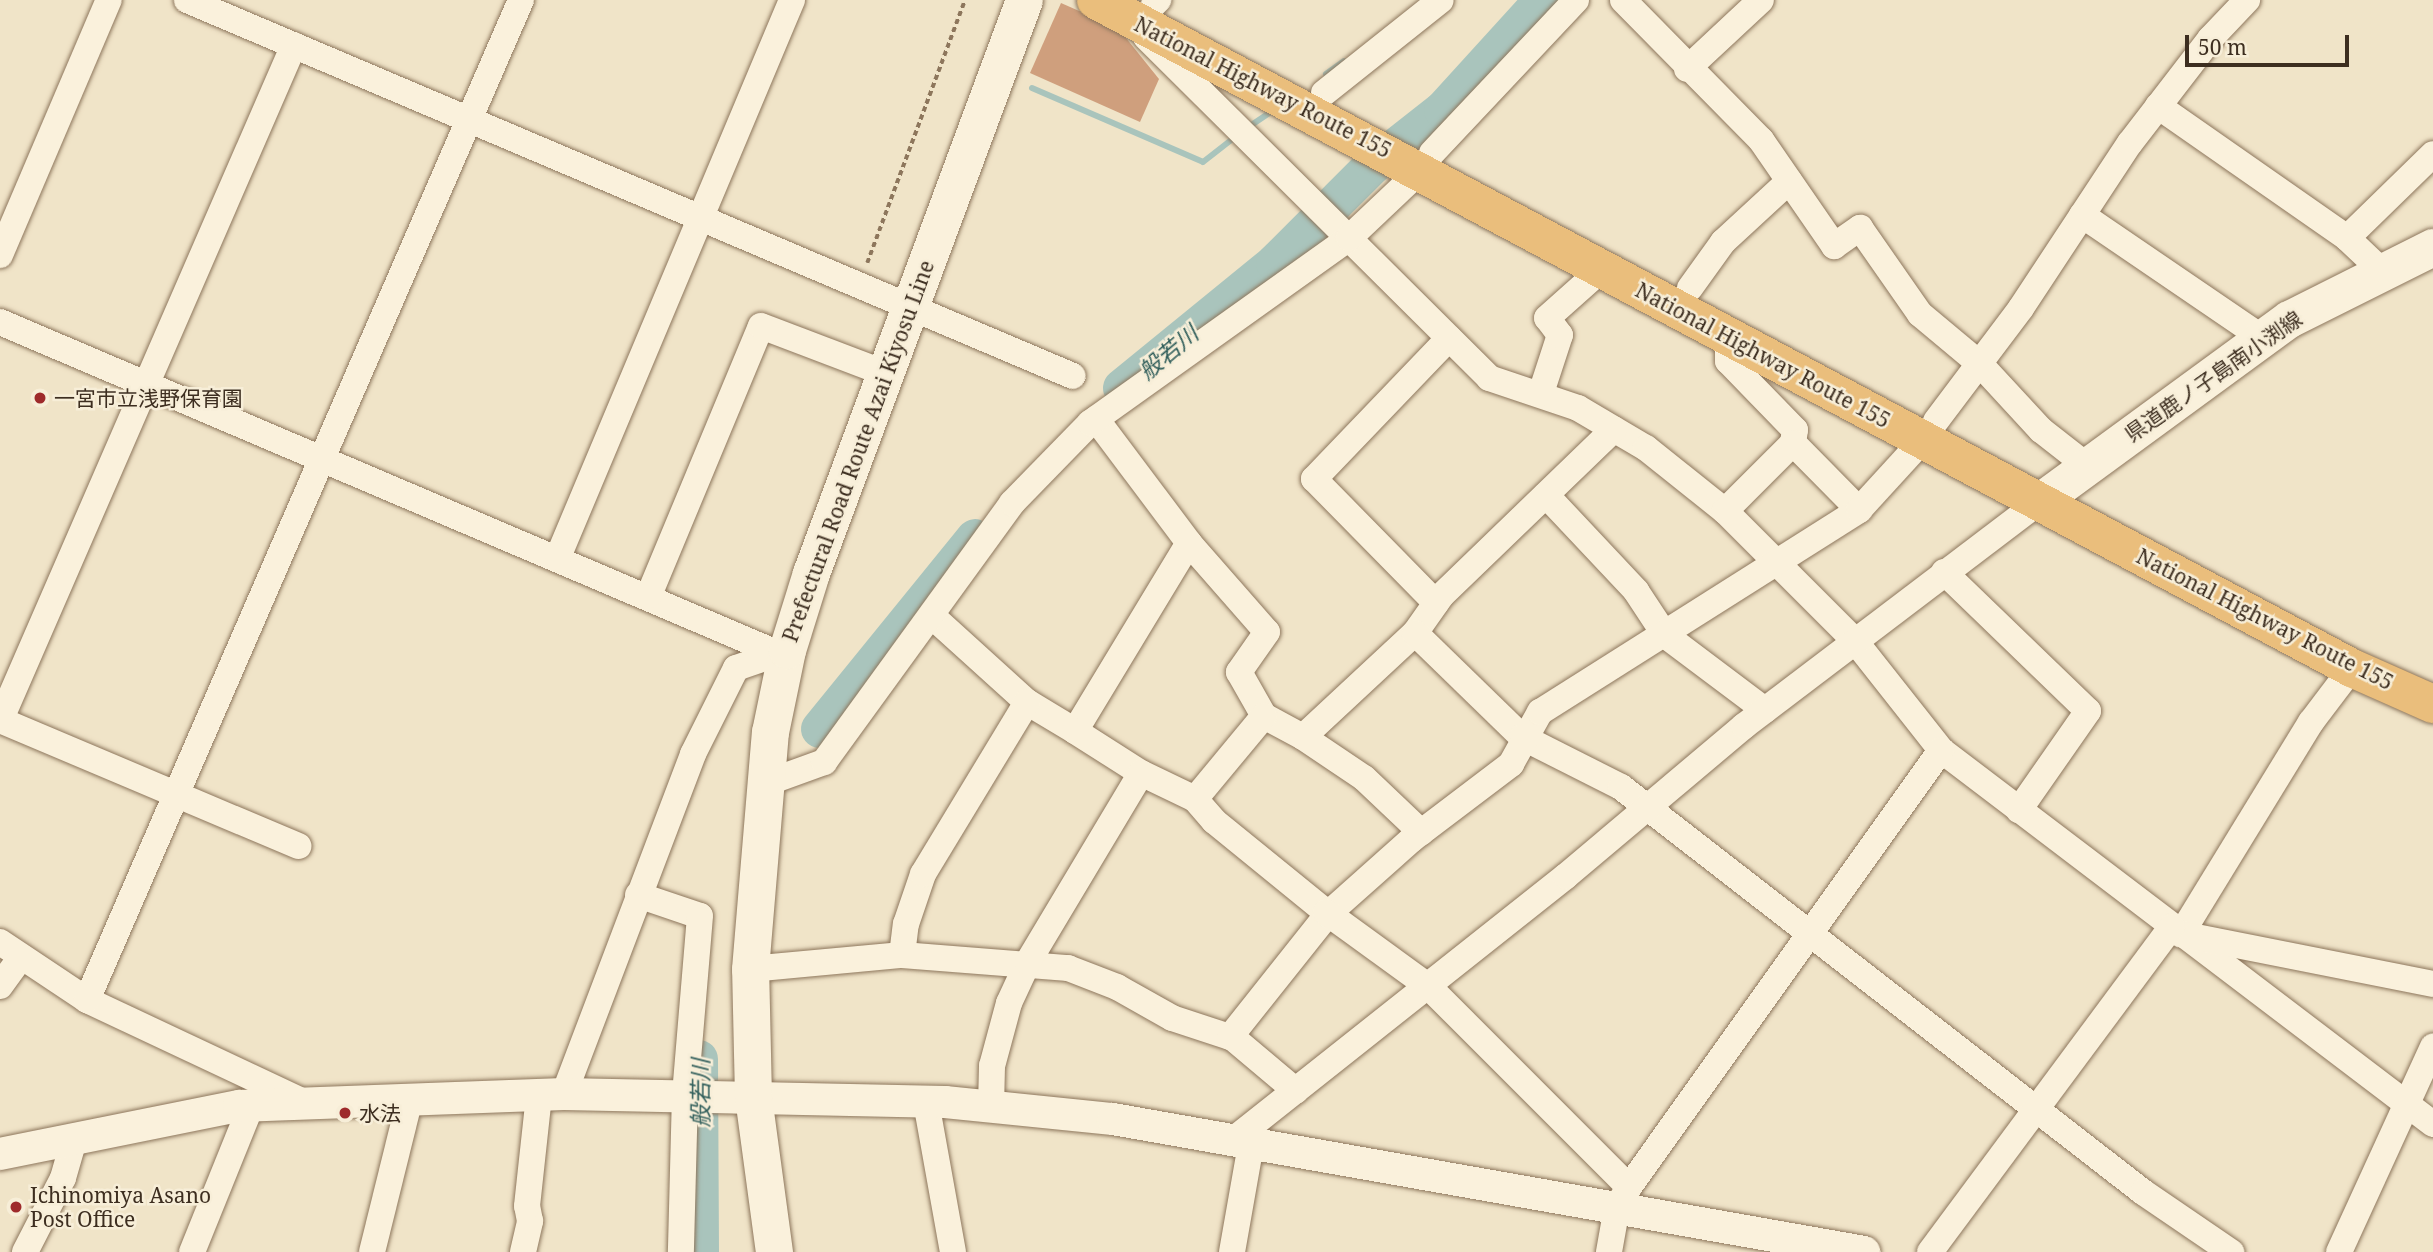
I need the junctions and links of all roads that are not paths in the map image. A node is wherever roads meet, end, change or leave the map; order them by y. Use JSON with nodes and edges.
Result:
{"nodes":[{"id":1,"x":109,"y":0,"type":"edge"},
{"id":2,"x":187,"y":0,"type":"edge"},
{"id":3,"x":521,"y":0,"type":"edge"},
{"id":4,"x":792,"y":0,"type":"edge"},
{"id":5,"x":1024,"y":0,"type":"edge"},
{"id":6,"x":1096,"y":0,"type":"edge"},
{"id":7,"x":1441,"y":0,"type":"edge"},
{"id":8,"x":1576,"y":0,"type":"edge"},
{"id":9,"x":1623,"y":0,"type":"edge"},
{"id":10,"x":1761,"y":0,"type":"edge"},
{"id":11,"x":2247,"y":0,"type":"edge"},
{"id":12,"x":1150,"y":7,"type":"edge"},
{"id":13,"x":294,"y":44,"type":"junction"},
{"id":14,"x":1687,"y":69,"type":"junction"},
{"id":15,"x":1324,"y":93,"type":"junction"},
{"id":16,"x":2158,"y":106,"type":"junction"},
{"id":17,"x":471,"y":119,"type":"junction"},
{"id":18,"x":1377,"y":134,"type":"junction"},
{"id":19,"x":2433,"y":154,"type":"edge"},
{"id":20,"x":1423,"y":160,"type":"junction"},
{"id":21,"x":1789,"y":181,"type":"junction"},
{"id":22,"x":2082,"y":215,"type":"junction"},
{"id":23,"x":699,"y":217,"type":"junction"},
{"id":24,"x":1346,"y":235,"type":"junction"},
{"id":25,"x":2347,"y":238,"type":"junction"},
{"id":26,"x":2433,"y":247,"type":"edge"},
{"id":27,"x":0,"y":255,"type":"edge"},
{"id":28,"x":1602,"y":269,"type":"junction"},
{"id":29,"x":2383,"y":272,"type":"junction"},
{"id":30,"x":1690,"y":288,"type":"junction"},
{"id":31,"x":910,"y":305,"type":"junction"},
{"id":32,"x":0,"y":322,"type":"edge"},
{"id":33,"x":1728,"y":335,"type":"junction"},
{"id":34,"x":1449,"y":338,"type":"junction"},
{"id":35,"x":2262,"y":338,"type":"junction"},
{"id":36,"x":1980,"y":364,"type":"junction"},
{"id":37,"x":885,"y":373,"type":"junction"},
{"id":38,"x":1073,"y":376,"type":"dead end"},
{"id":39,"x":144,"y":384,"type":"junction"},
{"id":40,"x":1541,"y":393,"type":"junction"},
{"id":41,"x":1096,"y":419,"type":"junction"},
{"id":42,"x":1614,"y":429,"type":"junction"},
{"id":43,"x":1930,"y":430,"type":"junction"},
{"id":44,"x":1793,"y":443,"type":"junction"},
{"id":45,"x":324,"y":461,"type":"junction"},
{"id":46,"x":2062,"y":484,"type":"junction"},
{"id":47,"x":1546,"y":495,"type":"junction"},
{"id":48,"x":1859,"y":510,"type":"junction"},
{"id":49,"x":1725,"y":511,"type":"junction"},
{"id":50,"x":1189,"y":543,"type":"junction"},
{"id":51,"x":558,"y":557,"type":"junction"},
{"id":52,"x":1777,"y":562,"type":"junction"},
{"id":53,"x":1944,"y":572,"type":"junction"},
{"id":54,"x":649,"y":595,"type":"junction"},
{"id":55,"x":1436,"y":603,"type":"junction"},
{"id":56,"x":932,"y":616,"type":"junction"},
{"id":57,"x":1415,"y":633,"type":"junction"},
{"id":58,"x":1665,"y":635,"type":"junction"},
{"id":59,"x":1855,"y":641,"type":"junction"},
{"id":60,"x":783,"y":652,"type":"junction"},
{"id":61,"x":2352,"y":668,"type":"junction"},
{"id":62,"x":2433,"y":680,"type":"edge"},
{"id":63,"x":1027,"y":702,"type":"junction"},
{"id":64,"x":2433,"y":705,"type":"edge"},
{"id":65,"x":1765,"y":710,"type":"junction"},
{"id":66,"x":1264,"y":716,"type":"junction"},
{"id":67,"x":0,"y":720,"type":"edge"},
{"id":68,"x":1075,"y":731,"type":"junction"},
{"id":69,"x":1303,"y":737,"type":"junction"},
{"id":70,"x":1522,"y":737,"type":"junction"},
{"id":71,"x":1941,"y":750,"type":"junction"},
{"id":72,"x":1141,"y":773,"type":"junction"},
{"id":73,"x":766,"y":783,"type":"junction"},
{"id":74,"x":178,"y":798,"type":"junction"},
{"id":75,"x":1195,"y":799,"type":"junction"},
{"id":76,"x":1648,"y":807,"type":"junction"},
{"id":77,"x":2020,"y":810,"type":"junction"},
{"id":78,"x":1421,"y":832,"type":"junction"},
{"id":79,"x":299,"y":846,"type":"dead end"},
{"id":80,"x":638,"y":895,"type":"junction"},
{"id":81,"x":1328,"y":914,"type":"junction"},
{"id":82,"x":2176,"y":930,"type":"junction"},
{"id":83,"x":1809,"y":937,"type":"junction"},
{"id":84,"x":10,"y":949,"type":"edge"},
{"id":85,"x":902,"y":955,"type":"junction"},
{"id":86,"x":1028,"y":962,"type":"junction"},
{"id":87,"x":750,"y":969,"type":"junction"},
{"id":88,"x":2433,"y":984,"type":"edge"},
{"id":89,"x":0,"y":986,"type":"edge"},
{"id":90,"x":1428,"y":986,"type":"junction"},
{"id":91,"x":88,"y":1000,"type":"junction"},
{"id":92,"x":1230,"y":1037,"type":"junction"},
{"id":93,"x":2433,"y":1047,"type":"edge"},
{"id":94,"x":1296,"y":1091,"type":"junction"},
{"id":95,"x":685,"y":1094,"type":"junction"},
{"id":96,"x":551,"y":1095,"type":"junction"},
{"id":97,"x":739,"y":1096,"type":"junction"},
{"id":98,"x":410,"y":1098,"type":"junction"},
{"id":99,"x":926,"y":1101,"type":"junction"},
{"id":100,"x":306,"y":1103,"type":"junction"},
{"id":101,"x":2406,"y":1103,"type":"junction"},
{"id":102,"x":251,"y":1105,"type":"junction"},
{"id":103,"x":991,"y":1107,"type":"junction"},
{"id":104,"x":2036,"y":1109,"type":"junction"},
{"id":105,"x":2433,"y":1124,"type":"edge"},
{"id":106,"x":74,"y":1140,"type":"junction"},
{"id":107,"x":1242,"y":1142,"type":"junction"},
{"id":108,"x":0,"y":1154,"type":"edge"},
{"id":109,"x":1623,"y":1197,"type":"junction"},
{"id":110,"x":25,"y":1252,"type":"edge"},
{"id":111,"x":192,"y":1252,"type":"edge"},
{"id":112,"x":372,"y":1252,"type":"edge"},
{"id":113,"x":523,"y":1252,"type":"edge"},
{"id":114,"x":681,"y":1252,"type":"edge"},
{"id":115,"x":774,"y":1252,"type":"edge"},
{"id":116,"x":953,"y":1252,"type":"edge"},
{"id":117,"x":1232,"y":1252,"type":"edge"},
{"id":118,"x":1609,"y":1252,"type":"edge"},
{"id":119,"x":1864,"y":1252,"type":"edge"},
{"id":120,"x":1930,"y":1252,"type":"edge"},
{"id":121,"x":2231,"y":1252,"type":"edge"},
{"id":122,"x":2339,"y":1252,"type":"edge"}],
"edges":[{"from":1,"to":27,"type":"street"},
{"from":2,"to":13,"type":"street"},
{"from":3,"to":17,"type":"street"},
{"from":4,"to":23,"type":"street"},
{"from":5,"to":31,"type":"main road","name":"Prefectural Road Route Azai Kiyosu Line"},
{"from":6,"to":12,"type":"highway","name":"National Highway Route 155"},
{"from":7,"to":15,"type":"street"},
{"from":8,"to":20,"type":"street"},
{"from":9,"to":14,"type":"street"},
{"from":10,"to":14,"type":"street"},
{"from":11,"to":16,"type":"street"},
{"from":12,"to":15,"type":"highway","name":"National Highway Route 155"},
{"from":12,"to":18,"type":"highway","name":"National Highway Route 155"},
{"from":12,"to":24,"type":"street"},
{"from":13,"to":17,"type":"street"},
{"from":13,"to":39,"type":"street"},
{"from":14,"to":21,"type":"street"},
{"from":15,"to":18,"type":"highway","name":"National Highway Route 155"},
{"from":16,"to":22,"type":"street"},
{"from":16,"to":25,"type":"street"},
{"from":17,"to":23,"type":"street"},
{"from":17,"to":45,"type":"street"},
{"from":18,"to":20,"type":"highway","name":"National Highway Route 155"},
{"from":19,"to":25,"type":"street"},
{"from":20,"to":24,"type":"street"},
{"from":20,"to":28,"type":"highway","name":"National Highway Route 155"},
{"from":20,"to":30,"type":"highway","name":"National Highway Route 155"},
{"from":21,"to":30,"type":"street"},
{"from":21,"to":36,"type":"street"},
{"from":22,"to":35,"type":"street"},
{"from":22,"to":36,"type":"street"},
{"from":23,"to":31,"type":"street"},
{"from":23,"to":51,"type":"street"},
{"from":24,"to":34,"type":"street"},
{"from":24,"to":41,"type":"street"},
{"from":25,"to":29,"type":"street"},
{"from":26,"to":29,"type":"main road","name":"県道鹿ノ子島南小渕線"},
{"from":28,"to":33,"type":"highway","name":"National Highway Route 155"},
{"from":28,"to":40,"type":"street"},
{"from":29,"to":35,"type":"main road","name":"県道鹿ノ子島南小渕線"},
{"from":30,"to":43,"type":"highway","name":"National Highway Route 155"},
{"from":31,"to":37,"type":"main road","name":"Prefectural Road Route Azai Kiyosu Line"},
{"from":31,"to":38,"type":"street"},
{"from":32,"to":39,"type":"street"},
{"from":33,"to":43,"type":"highway","name":"National Highway Route 155"},
{"from":33,"to":44,"type":"street"},
{"from":34,"to":40,"type":"street"},
{"from":34,"to":55,"type":"street"},
{"from":35,"to":46,"type":"main road","name":"県道鹿ノ子島南小渕線"},
{"from":36,"to":43,"type":"street"},
{"from":36,"to":46,"type":"street"},
{"from":37,"to":54,"type":"street"},
{"from":37,"to":60,"type":"main road","name":"Prefectural Road Route Azai Kiyosu Line"},
{"from":39,"to":45,"type":"street"},
{"from":39,"to":67,"type":"street"},
{"from":40,"to":42,"type":"street"},
{"from":41,"to":50,"type":"street"},
{"from":41,"to":56,"type":"street"},
{"from":42,"to":47,"type":"street"},
{"from":42,"to":49,"type":"street"},
{"from":43,"to":46,"type":"highway","name":"National Highway Route 155"},
{"from":43,"to":48,"type":"street"},
{"from":44,"to":48,"type":"street"},
{"from":44,"to":49,"type":"street"},
{"from":45,"to":51,"type":"street"},
{"from":45,"to":74,"type":"street"},
{"from":46,"to":53,"type":"street"},
{"from":46,"to":61,"type":"highway","name":"National Highway Route 155"},
{"from":46,"to":62,"type":"highway","name":"National Highway Route 155"},
{"from":47,"to":55,"type":"street"},
{"from":47,"to":58,"type":"street"},
{"from":48,"to":52,"type":"street"},
{"from":49,"to":52,"type":"street"},
{"from":50,"to":66,"type":"street"},
{"from":50,"to":68,"type":"street"},
{"from":51,"to":54,"type":"street"},
{"from":52,"to":58,"type":"street"},
{"from":52,"to":59,"type":"street"},
{"from":53,"to":59,"type":"street"},
{"from":53,"to":77,"type":"street"},
{"from":54,"to":60,"type":"street"},
{"from":55,"to":57,"type":"street"},
{"from":56,"to":63,"type":"street"},
{"from":56,"to":73,"type":"street"},
{"from":57,"to":69,"type":"street"},
{"from":57,"to":70,"type":"street"},
{"from":58,"to":65,"type":"street"},
{"from":58,"to":70,"type":"street"},
{"from":59,"to":65,"type":"street"},
{"from":59,"to":71,"type":"street"},
{"from":60,"to":73,"type":"main road","name":"Prefectural Road Route Azai Kiyosu Line"},
{"from":60,"to":80,"type":"street"},
{"from":61,"to":64,"type":"highway","name":"National Highway Route 155"},
{"from":61,"to":82,"type":"street"},
{"from":63,"to":68,"type":"street"},
{"from":63,"to":85,"type":"street"},
{"from":65,"to":76,"type":"street"},
{"from":66,"to":69,"type":"street"},
{"from":66,"to":75,"type":"street"},
{"from":67,"to":74,"type":"street"},
{"from":68,"to":72,"type":"street"},
{"from":69,"to":78,"type":"street"},
{"from":70,"to":76,"type":"street"},
{"from":70,"to":78,"type":"street"},
{"from":71,"to":77,"type":"street"},
{"from":71,"to":83,"type":"street"},
{"from":72,"to":75,"type":"street"},
{"from":72,"to":86,"type":"street"},
{"from":73,"to":87,"type":"main road","name":"Prefectural Road Route Azai Kiyosu Line"},
{"from":74,"to":79,"type":"street"},
{"from":74,"to":91,"type":"street"},
{"from":75,"to":81,"type":"street"},
{"from":76,"to":83,"type":"street"},
{"from":76,"to":90,"type":"street"},
{"from":77,"to":82,"type":"street"},
{"from":78,"to":81,"type":"street"},
{"from":80,"to":95,"type":"street"},
{"from":80,"to":96,"type":"street"},
{"from":81,"to":90,"type":"street"},
{"from":81,"to":92,"type":"street"},
{"from":82,"to":88,"type":"street"},
{"from":82,"to":101,"type":"street"},
{"from":82,"to":104,"type":"street"},
{"from":83,"to":104,"type":"street"},
{"from":83,"to":109,"type":"street"},
{"from":84,"to":89,"type":"street"},
{"from":84,"to":91,"type":"street"},
{"from":85,"to":86,"type":"street"},
{"from":85,"to":87,"type":"street"},
{"from":86,"to":92,"type":"street"},
{"from":86,"to":103,"type":"street"},
{"from":87,"to":97,"type":"main road","name":"Prefectural Road Route Azai Kiyosu Line"},
{"from":90,"to":94,"type":"street"},
{"from":90,"to":109,"type":"street"},
{"from":91,"to":100,"type":"street"},
{"from":92,"to":94,"type":"street"},
{"from":93,"to":101,"type":"street"},
{"from":94,"to":107,"type":"street"},
{"from":95,"to":96,"type":"street"},
{"from":95,"to":97,"type":"street"},
{"from":95,"to":114,"type":"street"},
{"from":96,"to":98,"type":"street"},
{"from":96,"to":113,"type":"street"},
{"from":97,"to":99,"type":"street"},
{"from":97,"to":115,"type":"main road","name":"Prefectural Road Route Azai Kiyosu Line"},
{"from":98,"to":100,"type":"street"},
{"from":98,"to":112,"type":"street"},
{"from":99,"to":103,"type":"street"},
{"from":99,"to":116,"type":"street"},
{"from":100,"to":102,"type":"street"},
{"from":101,"to":105,"type":"street"},
{"from":101,"to":122,"type":"street"},
{"from":102,"to":106,"type":"street"},
{"from":102,"to":111,"type":"street"},
{"from":103,"to":107,"type":"street"},
{"from":104,"to":120,"type":"street"},
{"from":104,"to":121,"type":"street"},
{"from":106,"to":108,"type":"street"},
{"from":106,"to":110,"type":"street"},
{"from":107,"to":109,"type":"street"},
{"from":107,"to":117,"type":"street"},
{"from":109,"to":118,"type":"street"},
{"from":109,"to":119,"type":"street"}]}
